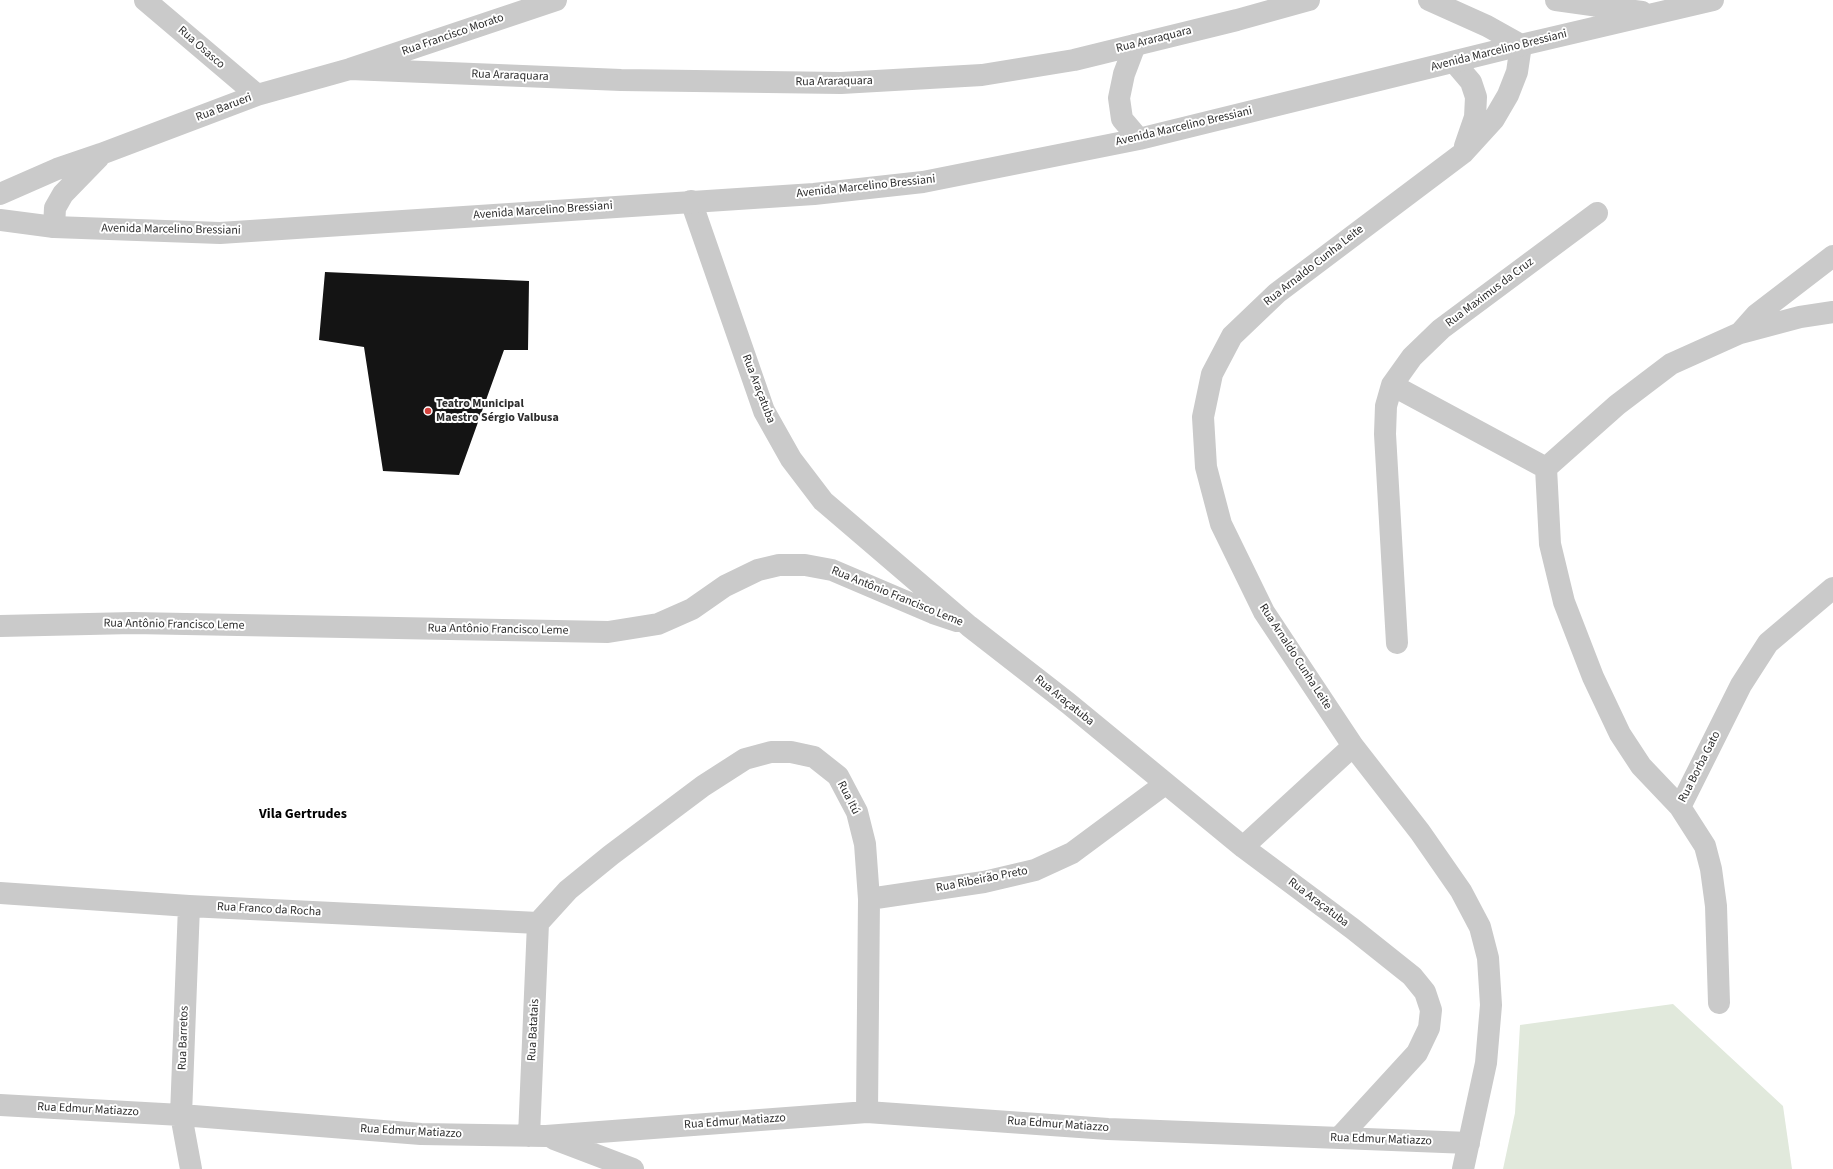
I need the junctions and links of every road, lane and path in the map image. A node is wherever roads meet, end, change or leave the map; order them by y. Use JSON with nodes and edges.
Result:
{"nodes":[{"id":1,"x":145,"y":0,"type":"edge"},
{"id":2,"x":556,"y":0,"type":"edge"},
{"id":3,"x":1309,"y":0,"type":"edge"},
{"id":4,"x":1429,"y":0,"type":"edge"},
{"id":5,"x":1556,"y":0,"type":"edge"},
{"id":6,"x":1713,"y":0,"type":"edge"},
{"id":7,"x":1657,"y":14,"type":"junction"},
{"id":8,"x":1135,"y":44,"type":"junction"},
{"id":9,"x":1521,"y":45,"type":"junction"},
{"id":10,"x":1454,"y":62,"type":"junction"},
{"id":11,"x":350,"y":69,"type":"junction"},
{"id":12,"x":257,"y":95,"type":"junction"},
{"id":13,"x":1139,"y":139,"type":"junction"},
{"id":14,"x":1462,"y":152,"type":"junction"},
{"id":15,"x":101,"y":154,"type":"junction"},
{"id":16,"x":0,"y":194,"type":"edge"},
{"id":17,"x":691,"y":201,"type":"junction"},
{"id":18,"x":1597,"y":213,"type":"dead end"},
{"id":19,"x":0,"y":220,"type":"edge"},
{"id":20,"x":54,"y":227,"type":"junction"},
{"id":21,"x":1833,"y":256,"type":"edge"},
{"id":22,"x":1833,"y":312,"type":"edge"},
{"id":23,"x":1740,"y":334,"type":"junction"},
{"id":24,"x":1392,"y":385,"type":"junction"},
{"id":25,"x":1546,"y":468,"type":"junction"},
{"id":26,"x":1833,"y":588,"type":"edge"},
{"id":27,"x":0,"y":626,"type":"edge"},
{"id":28,"x":969,"y":626,"type":"junction"},
{"id":29,"x":1397,"y":643,"type":"dead end"},
{"id":30,"x":1353,"y":746,"type":"junction"},
{"id":31,"x":1165,"y":784,"type":"junction"},
{"id":32,"x":1680,"y":807,"type":"junction"},
{"id":33,"x":1243,"y":847,"type":"junction"},
{"id":34,"x":0,"y":893,"type":"edge"},
{"id":35,"x":869,"y":899,"type":"junction"},
{"id":36,"x":189,"y":906,"type":"junction"},
{"id":37,"x":538,"y":923,"type":"junction"},
{"id":38,"x":1719,"y":1003,"type":"dead end"},
{"id":39,"x":0,"y":1105,"type":"edge"},
{"id":40,"x":867,"y":1112,"type":"junction"},
{"id":41,"x":181,"y":1115,"type":"junction"},
{"id":42,"x":537,"y":1136,"type":"junction"},
{"id":43,"x":1339,"y":1138,"type":"junction"},
{"id":44,"x":1470,"y":1143,"type":"junction"},
{"id":45,"x":191,"y":1169,"type":"edge"},
{"id":46,"x":633,"y":1169,"type":"edge"},
{"id":47,"x":1463,"y":1169,"type":"edge"}],
"edges":[{"from":1,"to":12,"type":"street","name":"Rua Osasco"},
{"from":2,"to":11,"type":"street","name":"Rua Francisco Morato"},
{"from":3,"to":8,"type":"street","name":"Rua Araraquara"},
{"from":4,"to":9,"type":"street"},
{"from":5,"to":7,"type":"street"},
{"from":6,"to":7,"type":"street","name":"Avenida Marcelino Bressiani"},
{"from":7,"to":9,"type":"street","name":"Avenida Marcelino Bressiani"},
{"from":8,"to":11,"type":"street","name":"Rua Araraquara"},
{"from":8,"to":13,"type":"street"},
{"from":9,"to":10,"type":"street","name":"Avenida Marcelino Bressiani"},
{"from":9,"to":14,"type":"street","name":"Rua Arnaldo Cunha Leite"},
{"from":10,"to":13,"type":"street","name":"Avenida Marcelino Bressiani"},
{"from":10,"to":14,"type":"street"},
{"from":11,"to":12,"type":"street","name":"Rua Barueri"},
{"from":12,"to":15,"type":"street","name":"Rua Barueri"},
{"from":13,"to":17,"type":"street","name":"Avenida Marcelino Bressiani"},
{"from":14,"to":30,"type":"street","name":"Rua Arnaldo Cunha Leite"},
{"from":15,"to":16,"type":"street","name":"Rua Barueri"},
{"from":15,"to":20,"type":"street","name":"Rua Barueri"},
{"from":17,"to":20,"type":"street","name":"Avenida Marcelino Bressiani"},
{"from":17,"to":28,"type":"street","name":"Rua Araçatuba"},
{"from":18,"to":24,"type":"street","name":"Rua Maximus da Cruz"},
{"from":19,"to":20,"type":"street","name":"Avenida Marcelino Bressiani"},
{"from":21,"to":23,"type":"street"},
{"from":22,"to":23,"type":"street"},
{"from":23,"to":25,"type":"street"},
{"from":24,"to":25,"type":"street"},
{"from":24,"to":29,"type":"street","name":"Rua Maximus da Cruz"},
{"from":25,"to":32,"type":"street"},
{"from":26,"to":32,"type":"street","name":"Rua Borba Gato"},
{"from":27,"to":28,"type":"street","name":"Rua Antônio Francisco Leme"},
{"from":28,"to":31,"type":"street","name":"Rua Araçatuba"},
{"from":30,"to":33,"type":"street"},
{"from":30,"to":44,"type":"street","name":"Rua Arnaldo Cunha Leite"},
{"from":31,"to":33,"type":"street","name":"Rua Araçatuba"},
{"from":31,"to":35,"type":"street","name":"Rua Ribeirão Preto"},
{"from":32,"to":38,"type":"street","name":"Rua Borba Gato"},
{"from":33,"to":43,"type":"street","name":"Rua Araçatuba"},
{"from":34,"to":36,"type":"street","name":"Rua Franco da Rocha"},
{"from":35,"to":37,"type":"street","name":"Rua Itú"},
{"from":35,"to":40,"type":"street","name":"Rua Itú"},
{"from":36,"to":37,"type":"street","name":"Rua Franco da Rocha"},
{"from":36,"to":41,"type":"street","name":"Rua Barretos"},
{"from":37,"to":42,"type":"street","name":"Rua Batatais"},
{"from":39,"to":41,"type":"street","name":"Rua Edmur Matiazzo"},
{"from":40,"to":42,"type":"street","name":"Rua Edmur Matiazzo"},
{"from":40,"to":43,"type":"street","name":"Rua Edmur Matiazzo"},
{"from":41,"to":42,"type":"street","name":"Rua Edmur Matiazzo"},
{"from":41,"to":45,"type":"street","name":"Rua Barretos"},
{"from":42,"to":46,"type":"street"},
{"from":43,"to":44,"type":"street","name":"Rua Edmur Matiazzo"},
{"from":44,"to":47,"type":"street","name":"Rua Arnaldo Cunha Leite"}]}
